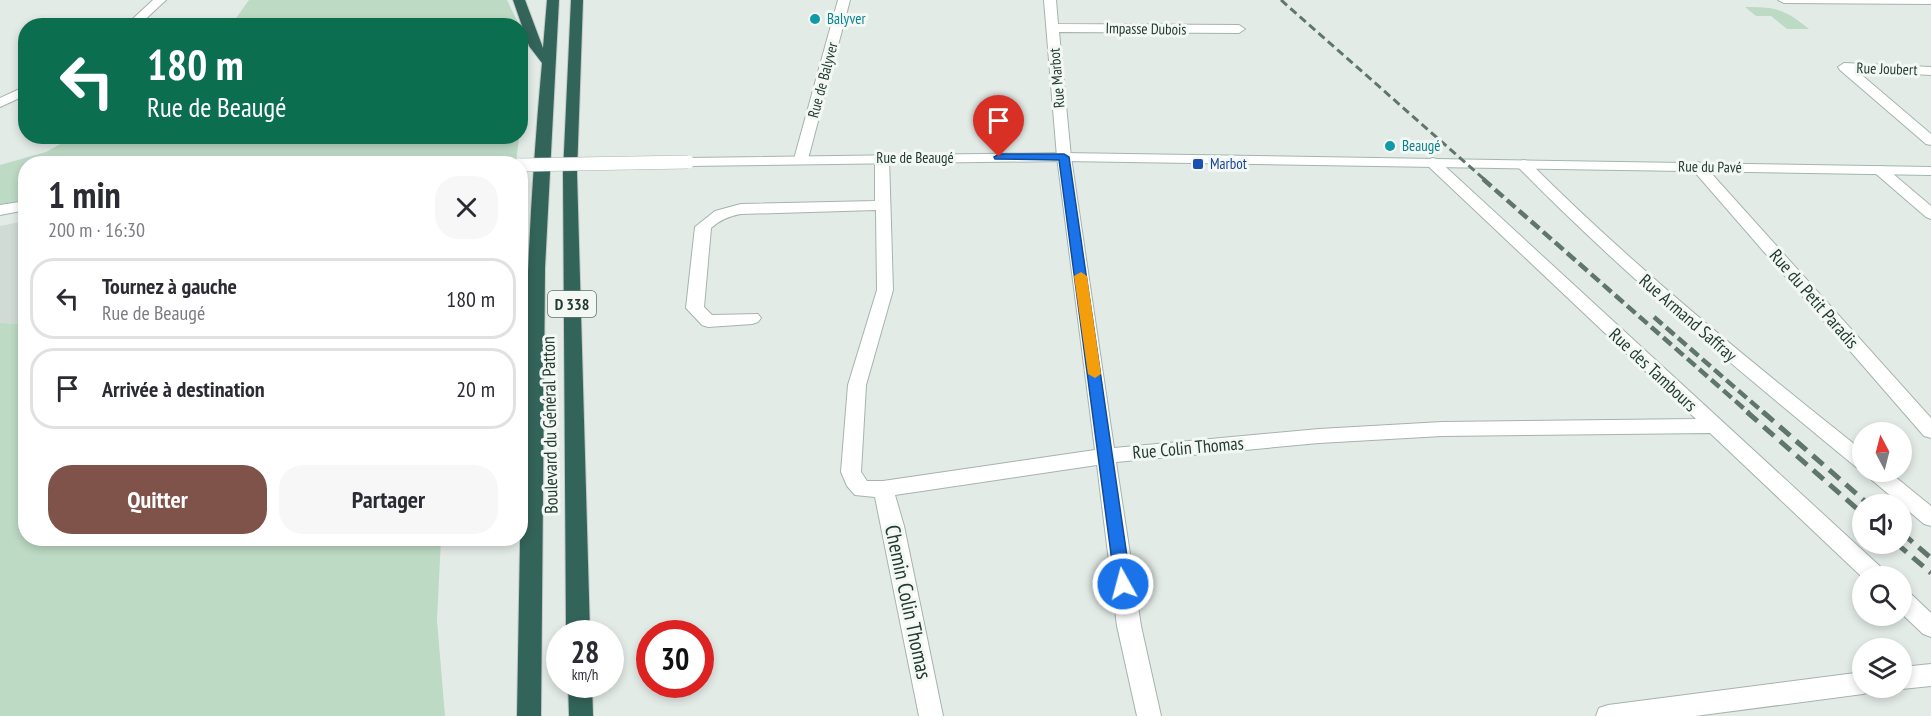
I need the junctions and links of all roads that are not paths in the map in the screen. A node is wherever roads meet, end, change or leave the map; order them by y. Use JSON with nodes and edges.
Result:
{"nodes":[{"id":1,"x":160,"y":0,"type":"edge"},
{"id":2,"x":519,"y":0,"type":"edge"},
{"id":3,"x":554,"y":0,"type":"edge"},
{"id":4,"x":577,"y":0,"type":"edge"},
{"id":5,"x":844,"y":0,"type":"edge"},
{"id":6,"x":1050,"y":0,"type":"edge"},
{"id":7,"x":1784,"y":0,"type":"edge"},
{"id":8,"x":1931,"y":1,"type":"edge"},
{"id":9,"x":140,"y":18,"type":"edge"},
{"id":10,"x":525,"y":18,"type":"edge"},
{"id":11,"x":528,"y":28,"type":"edge"},
{"id":12,"x":1052,"y":28,"type":"junction"},
{"id":13,"x":1239,"y":30,"type":"dead end"},
{"id":14,"x":547,"y":62,"type":"junction"},
{"id":15,"x":1931,"y":71,"type":"edge"},
{"id":16,"x":18,"y":94,"type":"edge"},
{"id":17,"x":0,"y":103,"type":"edge"},
{"id":18,"x":1931,"y":141,"type":"edge"},
{"id":19,"x":1064,"y":157,"type":"junction"},
{"id":20,"x":882,"y":158,"type":"junction"},
{"id":21,"x":801,"y":159,"type":"junction"},
{"id":22,"x":1432,"y":162,"type":"junction"},
{"id":23,"x":1490,"y":163,"type":"joint"},
{"id":24,"x":1523,"y":164,"type":"junction"},
{"id":25,"x":528,"y":165,"type":"edge"},
{"id":26,"x":1697,"y":166,"type":"junction"},
{"id":27,"x":1881,"y":170,"type":"junction"},
{"id":28,"x":1931,"y":171,"type":"edge"},
{"id":29,"x":883,"y":205,"type":"junction"},
{"id":30,"x":18,"y":207,"type":"edge"},
{"id":31,"x":0,"y":210,"type":"edge"},
{"id":32,"x":1931,"y":214,"type":"edge"},
{"id":33,"x":752,"y":318,"type":"dead end"},
{"id":34,"x":1712,"y":426,"type":"junction"},
{"id":35,"x":1931,"y":431,"type":"edge"},
{"id":36,"x":1852,"y":453,"type":"edge"},
{"id":37,"x":1106,"y":456,"type":"junction"},
{"id":38,"x":1887,"y":482,"type":"edge"},
{"id":39,"x":883,"y":489,"type":"junction"},
{"id":40,"x":1931,"y":518,"type":"edge"},
{"id":41,"x":1865,"y":566,"type":"edge"},
{"id":42,"x":1912,"y":609,"type":"edge"},
{"id":43,"x":578,"y":620,"type":"edge"},
{"id":44,"x":1931,"y":627,"type":"edge"},
{"id":45,"x":1931,"y":675,"type":"edge"},
{"id":46,"x":1912,"y":677,"type":"edge"},
{"id":47,"x":1852,"y":684,"type":"edge"},
{"id":48,"x":580,"y":698,"type":"edge"},
{"id":49,"x":529,"y":716,"type":"edge"},
{"id":50,"x":581,"y":716,"type":"edge"},
{"id":51,"x":931,"y":716,"type":"edge"},
{"id":52,"x":1149,"y":716,"type":"edge"},
{"id":53,"x":1608,"y":716,"type":"edge"}],
"edges":[{"from":1,"to":9,"type":"street"},
{"from":2,"to":10,"type":"highway"},
{"from":3,"to":14,"type":"highway","name":"Boulevard du Général Patton","number":"D 338"},
{"from":4,"to":43,"type":"highway","name":"Boulevard du Général Patton","number":"D 338"},
{"from":5,"to":21,"type":"street","name":"Rue de Balyver"},
{"from":6,"to":12,"type":"street","name":"Rue Marbot"},
{"from":7,"to":8,"type":"street"},
{"from":11,"to":14,"type":"highway"},
{"from":12,"to":13,"type":"street","name":"Impasse Dubois"},
{"from":12,"to":19,"type":"street","name":"Rue Marbot"},
{"from":14,"to":49,"type":"highway","name":"Boulevard du Général Patton","number":"D 338"},
{"from":15,"to":18,"type":"street","name":"Rue Joubert"},
{"from":16,"to":17,"type":"street"},
{"from":19,"to":20,"type":"street","name":"Rue de Beaugé"},
{"from":19,"to":22,"type":"street","name":"Rue de Beaugé"},
{"from":19,"to":37,"type":"street","name":"Rue Marbot"},
{"from":20,"to":21,"type":"street","name":"Rue de Beaugé"},
{"from":20,"to":29,"type":"street","name":"Rue Colin Thomas"},
{"from":21,"to":25,"type":"street","name":"Rue de Beaugé","bridge":true},
{"from":22,"to":23,"type":"street","name":"Rue de Beaugé"},
{"from":22,"to":34,"type":"street","name":"Rue des Tambours"},
{"from":23,"to":24,"type":"street","name":"Rue du Pavé"},
{"from":24,"to":26,"type":"street","name":"Rue du Pavé"},
{"from":24,"to":36,"type":"street","name":"Rue Armand Saffray"},
{"from":26,"to":27,"type":"street","name":"Rue du Pavé"},
{"from":26,"to":35,"type":"street","name":"Rue du Petit Paradis"},
{"from":27,"to":28,"type":"street","name":"Rue du Pavé"},
{"from":27,"to":32,"type":"street"},
{"from":29,"to":33,"type":"street"},
{"from":29,"to":39,"type":"street","name":"Rue Colin Thomas"},
{"from":30,"to":31,"type":"street"},
{"from":34,"to":37,"type":"street","name":"Rue Colin Thomas"},
{"from":34,"to":41,"type":"street","name":"Rue des Tambours"},
{"from":37,"to":39,"type":"street","name":"Rue Colin Thomas"},
{"from":37,"to":52,"type":"street","name":"Rue Marbot"},
{"from":38,"to":40,"type":"street"},
{"from":39,"to":51,"type":"street","name":"Chemin Colin Thomas"},
{"from":42,"to":44,"type":"street"},
{"from":45,"to":46,"type":"street"},
{"from":47,"to":53,"type":"street"},
{"from":48,"to":50,"type":"highway"}]}
